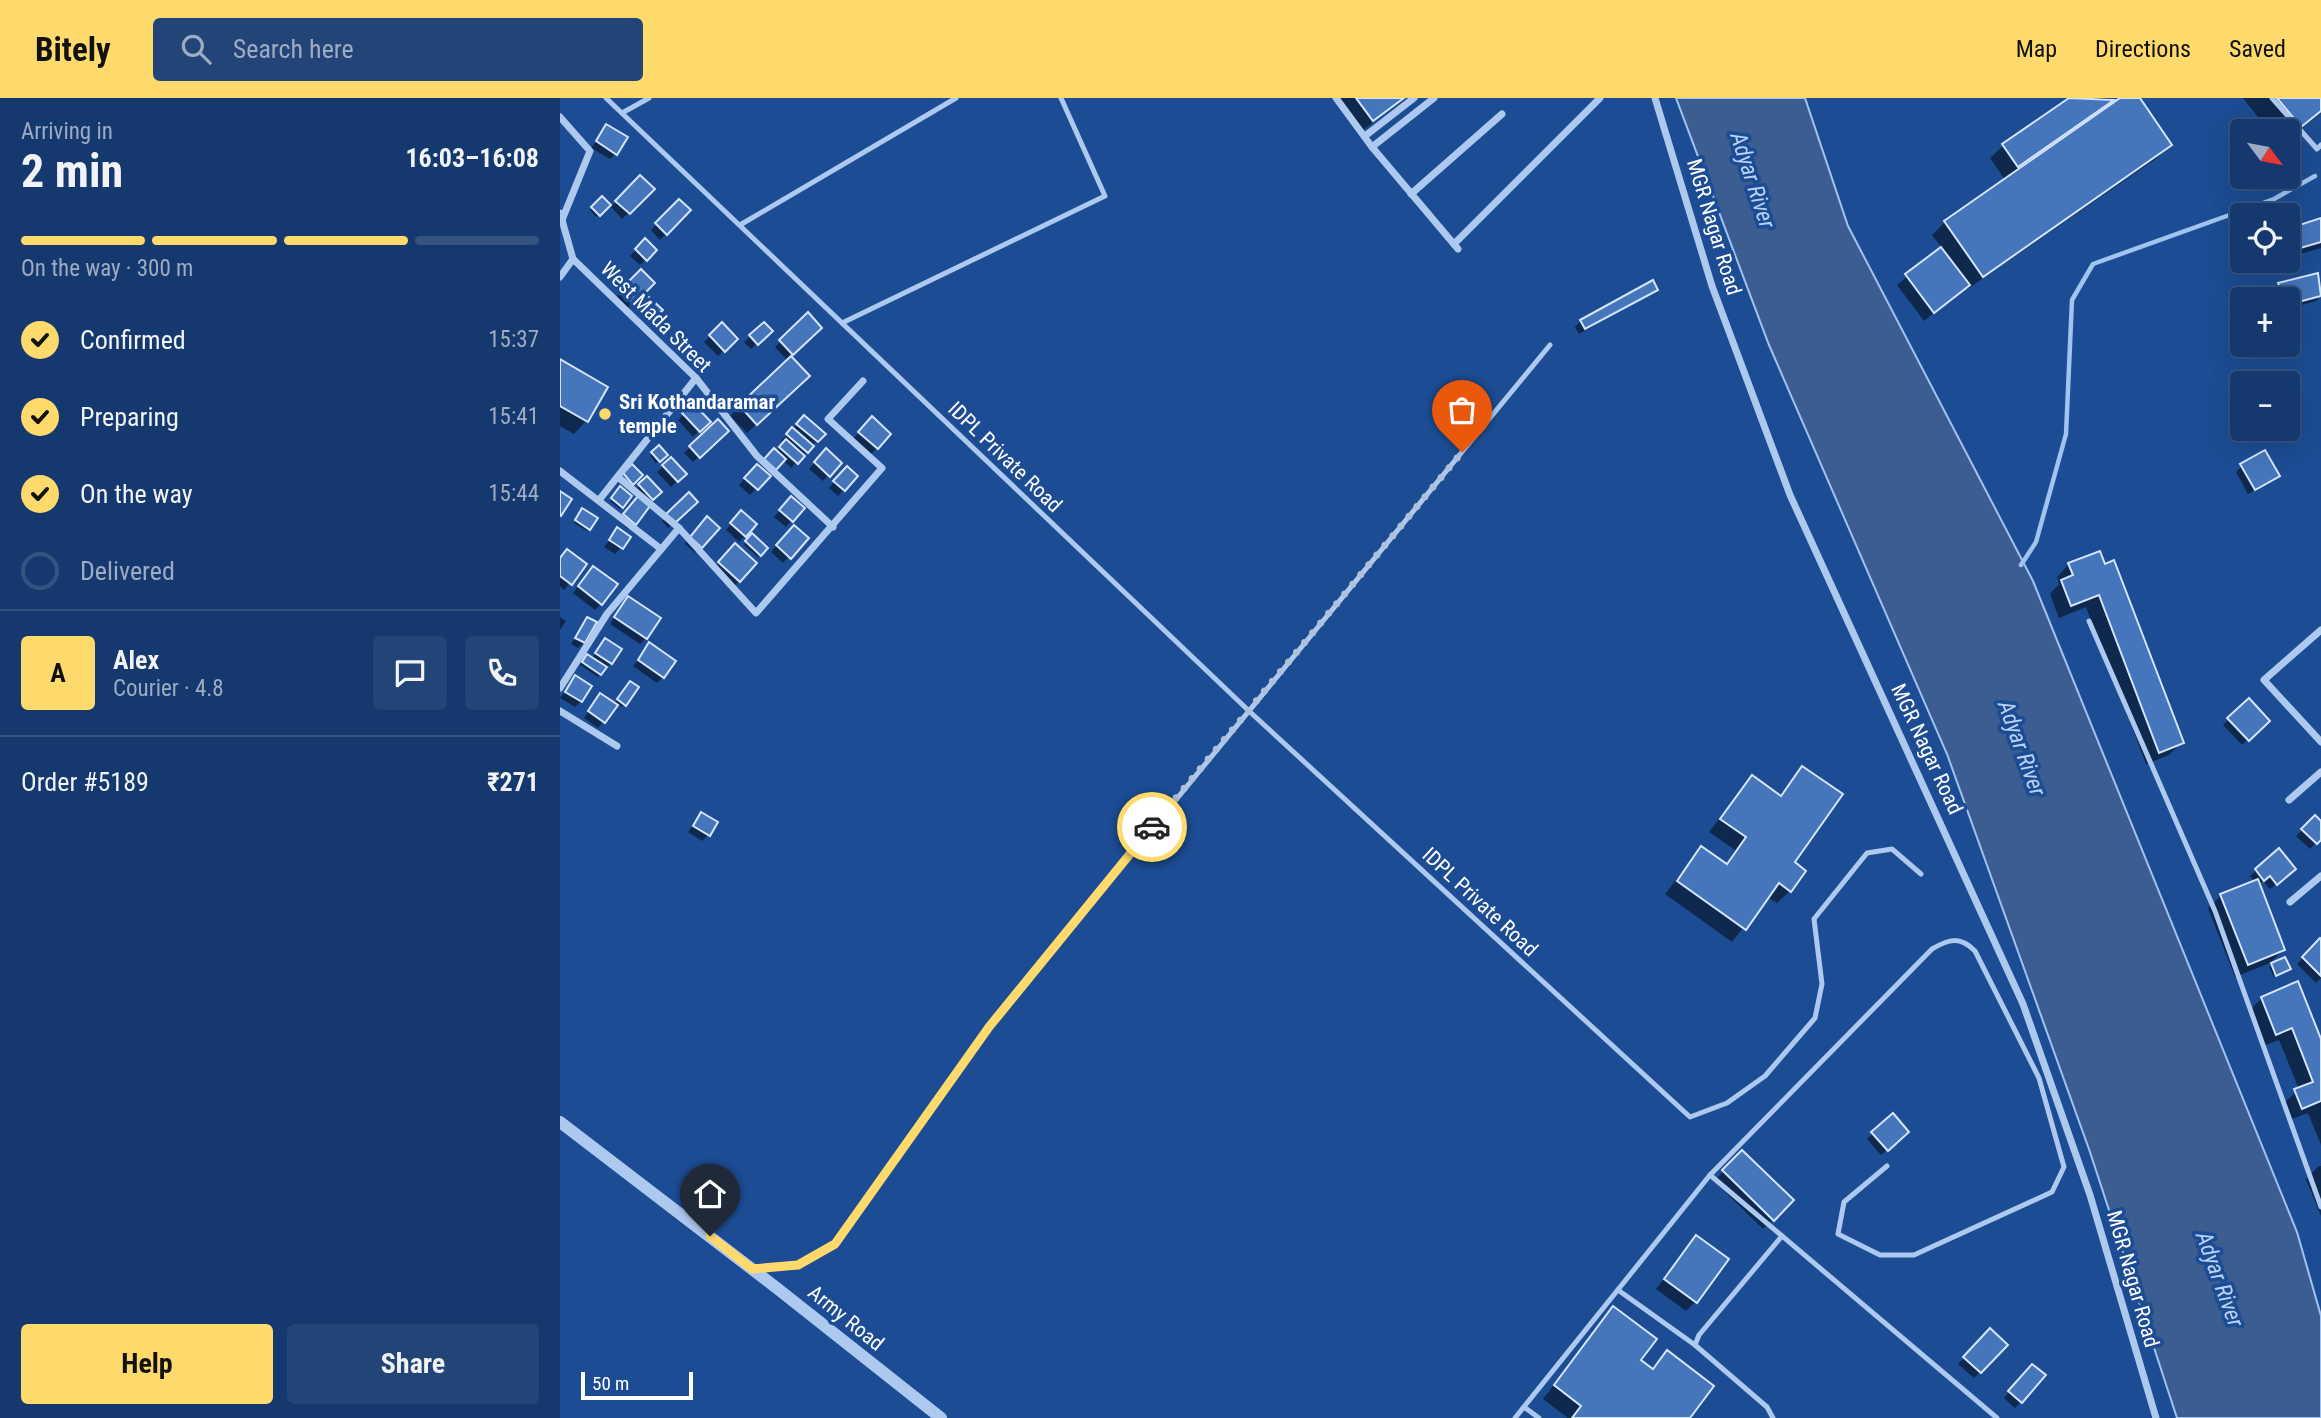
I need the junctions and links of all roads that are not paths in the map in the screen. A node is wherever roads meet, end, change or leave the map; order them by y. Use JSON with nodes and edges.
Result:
{"nodes":[{"id":1,"x":606,"y":98,"type":"edge"},
{"id":2,"x":649,"y":98,"type":"edge"},
{"id":3,"x":956,"y":98,"type":"edge"},
{"id":4,"x":1060,"y":98,"type":"edge"},
{"id":5,"x":1336,"y":98,"type":"edge"},
{"id":6,"x":1414,"y":98,"type":"edge"},
{"id":7,"x":1434,"y":98,"type":"edge"},
{"id":8,"x":1600,"y":98,"type":"edge"},
{"id":9,"x":1655,"y":98,"type":"edge"},
{"id":10,"x":2272,"y":98,"type":"edge"},
{"id":11,"x":622,"y":113,"type":"junction"},
{"id":12,"x":1502,"y":114,"type":"dead end"},
{"id":13,"x":560,"y":117,"type":"edge"},
{"id":14,"x":1365,"y":136,"type":"junction"},
{"id":15,"x":1372,"y":147,"type":"junction"},
{"id":16,"x":2319,"y":147,"type":"edge"},
{"id":17,"x":2321,"y":155,"type":"edge"},
{"id":18,"x":1411,"y":194,"type":"junction"},
{"id":19,"x":561,"y":217,"type":"edge"},
{"id":20,"x":740,"y":225,"type":"junction"},
{"id":21,"x":573,"y":259,"type":"junction"},
{"id":22,"x":560,"y":277,"type":"edge"},
{"id":23,"x":842,"y":323,"type":"junction"},
{"id":24,"x":1550,"y":345,"type":"dead end"},
{"id":25,"x":696,"y":378,"type":"junction"},
{"id":26,"x":863,"y":382,"type":"dead end"},
{"id":27,"x":560,"y":471,"type":"edge"},
{"id":28,"x":618,"y":477,"type":"junction"},
{"id":29,"x":599,"y":500,"type":"junction"},
{"id":30,"x":833,"y":527,"type":"junction"},
{"id":31,"x":679,"y":528,"type":"junction"},
{"id":32,"x":661,"y":549,"type":"junction"},
{"id":33,"x":2089,"y":621,"type":"dead end"},
{"id":34,"x":2321,"y":630,"type":"edge"},
{"id":35,"x":560,"y":688,"type":"edge"},
{"id":36,"x":560,"y":711,"type":"edge"},
{"id":37,"x":1248,"y":711,"type":"junction"},
{"id":38,"x":2321,"y":741,"type":"edge"},
{"id":39,"x":617,"y":746,"type":"dead end"},
{"id":40,"x":2321,"y":772,"type":"edge"},
{"id":41,"x":2289,"y":800,"type":"dead end"},
{"id":42,"x":1921,"y":874,"type":"dead end"},
{"id":43,"x":2321,"y":876,"type":"edge"},
{"id":44,"x":2290,"y":902,"type":"dead end"},
{"id":45,"x":560,"y":1122,"type":"edge"},
{"id":46,"x":1887,"y":1166,"type":"dead end"},
{"id":47,"x":1710,"y":1175,"type":"junction"},
{"id":48,"x":2321,"y":1207,"type":"edge"},
{"id":49,"x":1782,"y":1236,"type":"junction"},
{"id":50,"x":752,"y":1269,"type":"junction"},
{"id":51,"x":1618,"y":1290,"type":"junction"},
{"id":52,"x":1695,"y":1345,"type":"junction"},
{"id":53,"x":1524,"y":1407,"type":"junction"},
{"id":54,"x":941,"y":1418,"type":"edge"},
{"id":55,"x":1515,"y":1418,"type":"edge"},
{"id":56,"x":1539,"y":1418,"type":"edge"},
{"id":57,"x":1773,"y":1418,"type":"edge"},
{"id":58,"x":1997,"y":1418,"type":"edge"},
{"id":59,"x":2156,"y":1418,"type":"edge"}],
"edges":[{"from":1,"to":11,"type":"lane","name":"IDPL Private Road"},
{"from":2,"to":11,"type":"lane"},
{"from":3,"to":20,"type":"lane"},
{"from":4,"to":23,"type":"lane"},
{"from":5,"to":14,"type":"street"},
{"from":6,"to":14,"type":"street"},
{"from":7,"to":15,"type":"street"},
{"from":8,"to":18,"type":"street"},
{"from":9,"to":59,"type":"street","name":"MGR Nagar Road"},
{"from":10,"to":16,"type":"lane"},
{"from":11,"to":20,"type":"lane","name":"IDPL Private Road"},
{"from":12,"to":18,"type":"street"},
{"from":13,"to":19,"type":"street"},
{"from":14,"to":15,"type":"street"},
{"from":15,"to":18,"type":"street"},
{"from":16,"to":17,"type":"lane"},
{"from":19,"to":21,"type":"street","name":"West Mada Street"},
{"from":20,"to":23,"type":"lane","name":"IDPL Private Road"},
{"from":21,"to":22,"type":"street"},
{"from":21,"to":25,"type":"street","name":"West Mada Street"},
{"from":23,"to":37,"type":"lane","name":"IDPL Private Road"},
{"from":24,"to":37,"type":"lane"},
{"from":25,"to":28,"type":"street"},
{"from":25,"to":30,"type":"street","name":"West Mada Street"},
{"from":26,"to":30,"type":"street"},
{"from":27,"to":29,"type":"street"},
{"from":28,"to":29,"type":"street"},
{"from":28,"to":31,"type":"street"},
{"from":29,"to":32,"type":"street"},
{"from":30,"to":31,"type":"street"},
{"from":31,"to":32,"type":"street"},
{"from":32,"to":35,"type":"street"},
{"from":33,"to":48,"type":"lane"},
{"from":34,"to":38,"type":"street"},
{"from":36,"to":39,"type":"street"},
{"from":37,"to":42,"type":"lane","name":"IDPL Private Road"},
{"from":37,"to":50,"type":"lane"},
{"from":40,"to":41,"type":"street"},
{"from":43,"to":44,"type":"street"},
{"from":45,"to":50,"type":"street","name":"Army Road"},
{"from":46,"to":47,"type":"lane"},
{"from":47,"to":49,"type":"lane"},
{"from":47,"to":51,"type":"lane"},
{"from":49,"to":52,"type":"lane"},
{"from":49,"to":58,"type":"lane"},
{"from":50,"to":54,"type":"street","name":"Army Road"},
{"from":51,"to":52,"type":"lane"},
{"from":51,"to":53,"type":"lane"},
{"from":52,"to":57,"type":"lane"},
{"from":53,"to":55,"type":"lane"},
{"from":53,"to":56,"type":"lane"}]}
